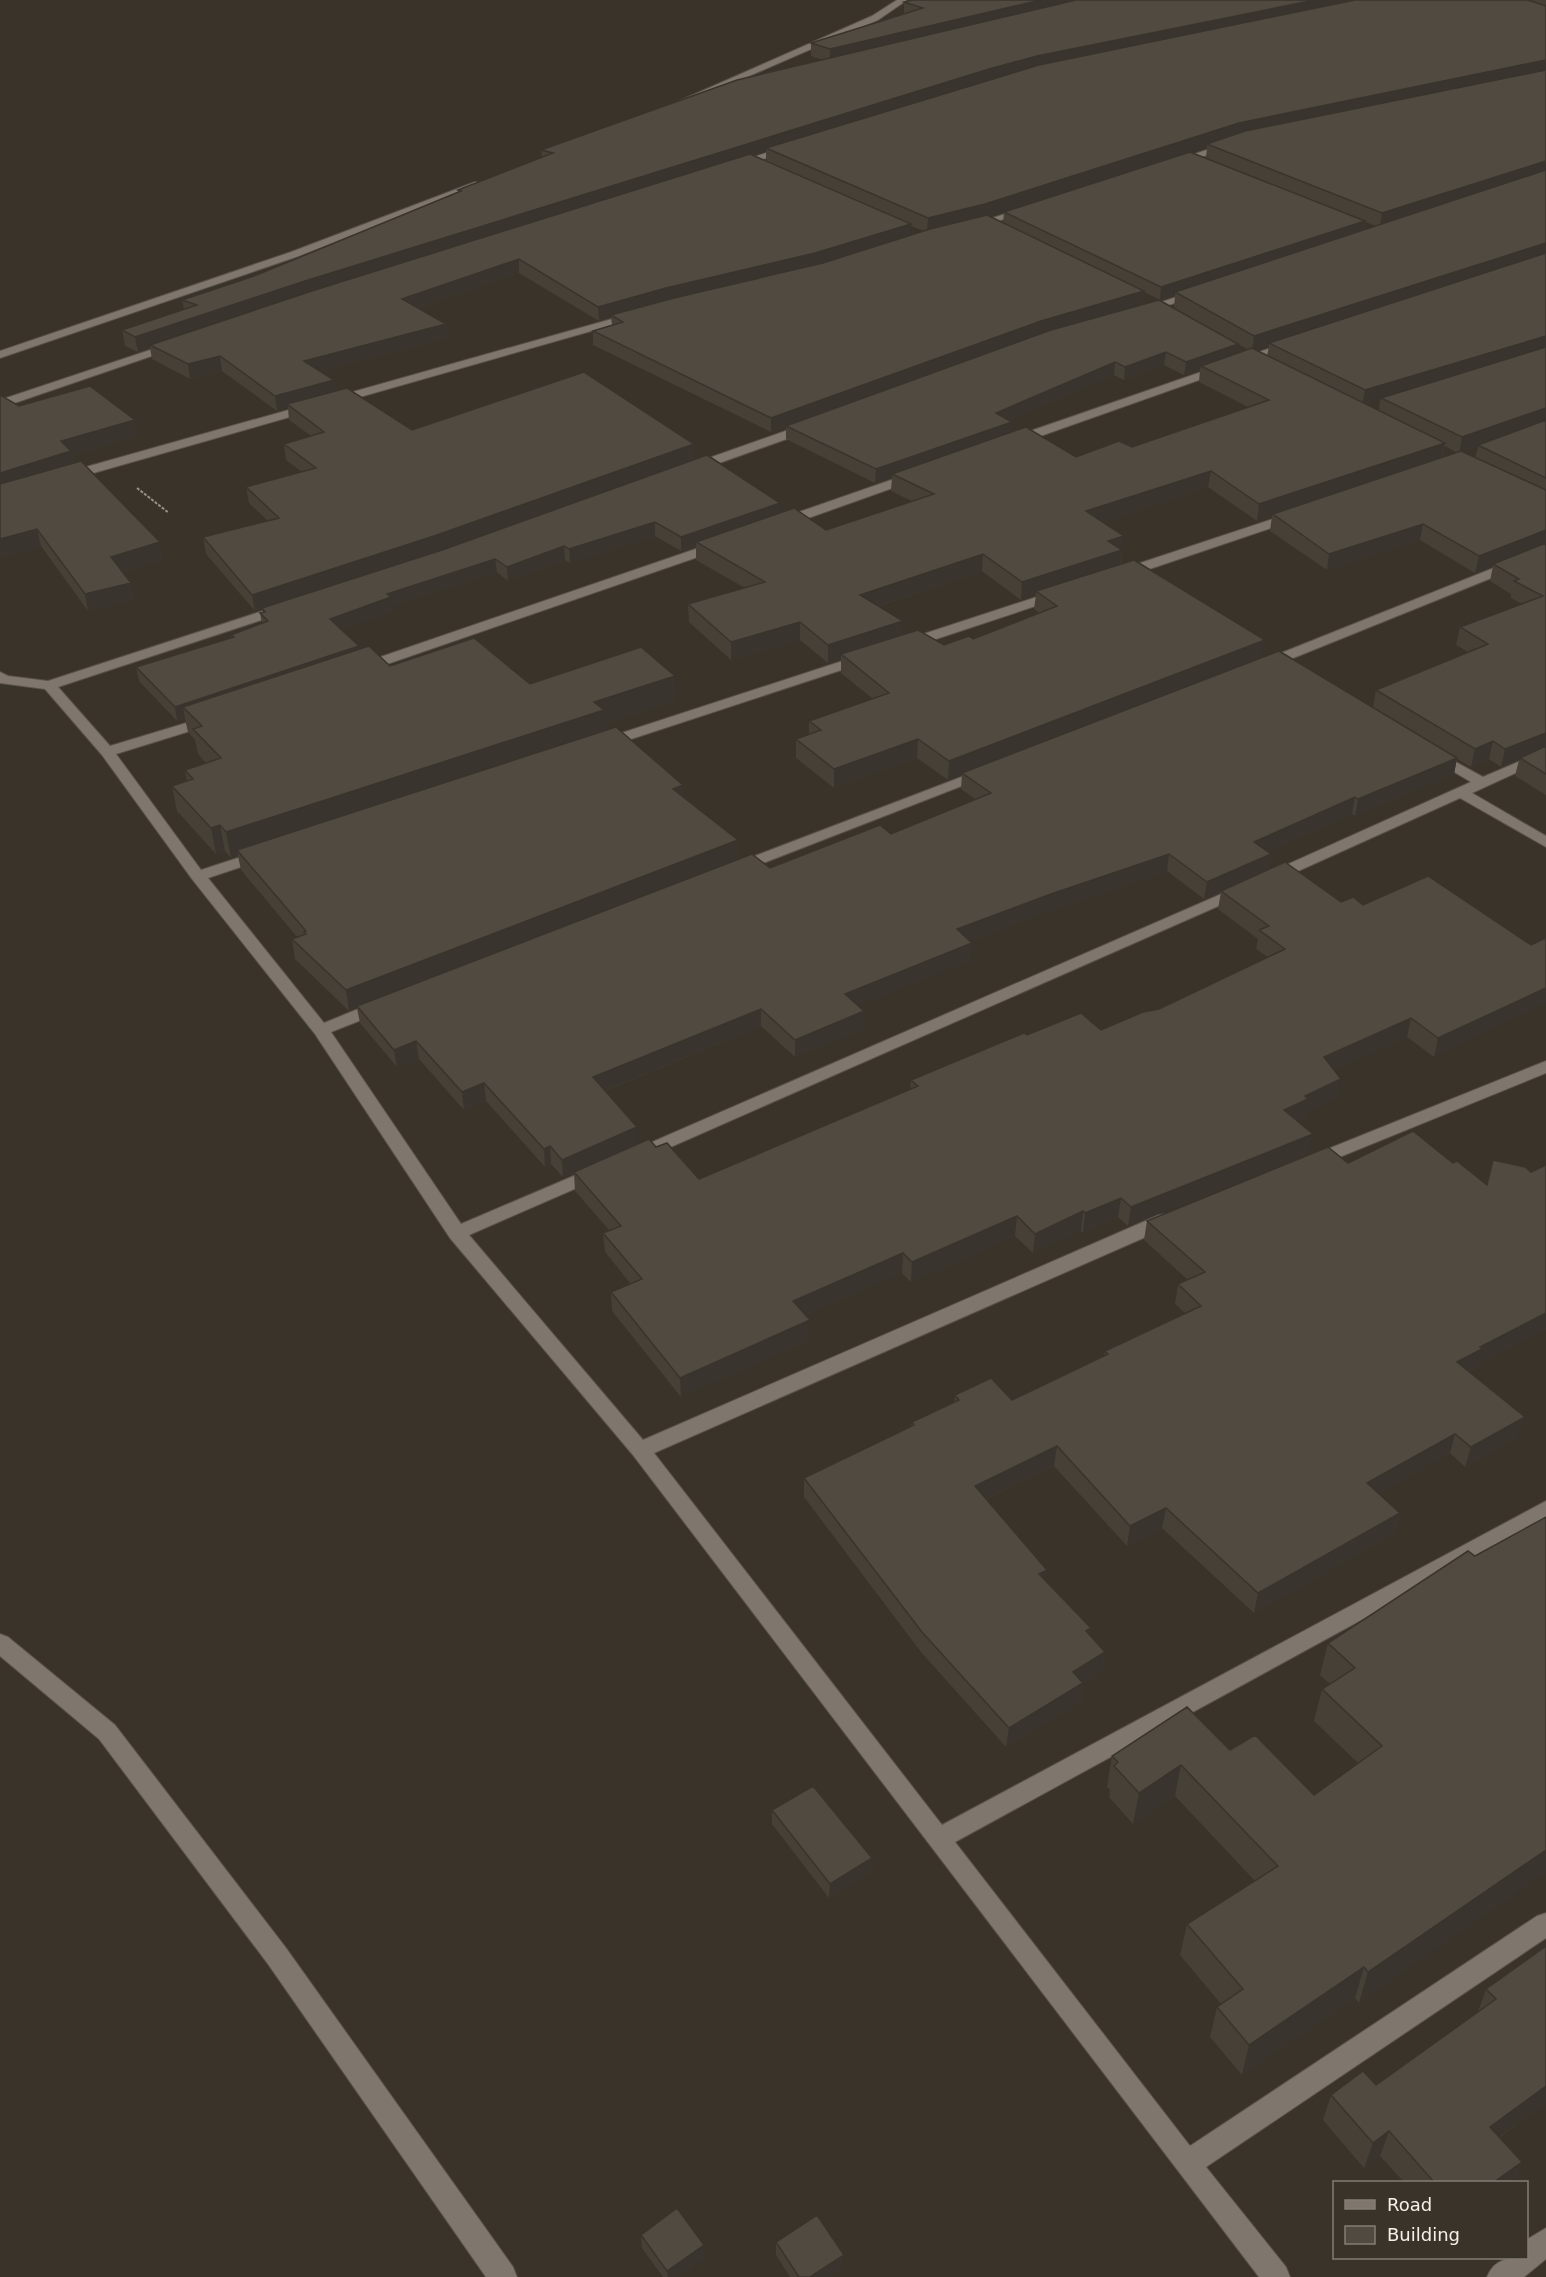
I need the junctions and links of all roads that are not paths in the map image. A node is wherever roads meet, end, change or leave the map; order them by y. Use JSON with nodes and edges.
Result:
{"nodes":[{"id":1,"x":903,"y":0,"type":"edge"},
{"id":2,"x":777,"y":61,"type":"junction"},
{"id":3,"x":798,"y":66,"type":"edge"},
{"id":4,"x":673,"y":105,"type":"edge"},
{"id":5,"x":1241,"y":141,"type":"edge"},
{"id":6,"x":803,"y":144,"type":"edge"},
{"id":7,"x":1188,"y":158,"type":"junction"},
{"id":8,"x":749,"y":161,"type":"junction"},
{"id":9,"x":1166,"y":165,"type":"edge"},
{"id":10,"x":1209,"y":166,"type":"edge"},
{"id":11,"x":728,"y":167,"type":"edge"},
{"id":12,"x":770,"y":170,"type":"edge"},
{"id":13,"x":486,"y":181,"type":"edge"},
{"id":14,"x":1044,"y":205,"type":"edge"},
{"id":15,"x":957,"y":231,"type":"edge"},
{"id":16,"x":1215,"y":288,"type":"edge"},
{"id":17,"x":1138,"y":295,"type":"edge"},
{"id":18,"x":1164,"y":309,"type":"junction"},
{"id":19,"x":648,"y":312,"type":"edge"},
{"id":20,"x":1136,"y":312,"type":"edge"},
{"id":21,"x":1308,"y":339,"type":"edge"},
{"id":22,"x":180,"y":343,"type":"edge"},
{"id":23,"x":0,"y":355,"type":"edge"},
{"id":24,"x":1246,"y":355,"type":"junction"},
{"id":25,"x":1271,"y":368,"type":"edge"},
{"id":26,"x":0,"y":404,"type":"edge"},
{"id":27,"x":822,"y":422,"type":"edge"},
{"id":28,"x":1003,"y":445,"type":"edge"},
{"id":29,"x":925,"y":472,"type":"edge"},
{"id":30,"x":678,"y":473,"type":"edge"},
{"id":31,"x":54,"y":480,"type":"edge"},
{"id":32,"x":1303,"y":513,"type":"edge"},
{"id":33,"x":769,"y":527,"type":"edge"},
{"id":34,"x":735,"y":539,"type":"edge"},
{"id":35,"x":1546,"y":551,"type":"edge"},
{"id":36,"x":1133,"y":570,"type":"junction"},
{"id":37,"x":1110,"y":577,"type":"edge"},
{"id":38,"x":1152,"y":582,"type":"edge"},
{"id":39,"x":1076,"y":588,"type":"edge"},
{"id":40,"x":298,"y":603,"type":"edge"},
{"id":41,"x":1259,"y":647,"type":"edge"},
{"id":42,"x":1279,"y":658,"type":"junction"},
{"id":43,"x":1257,"y":667,"type":"edge"},
{"id":44,"x":354,"y":671,"type":"edge"},
{"id":45,"x":1299,"y":671,"type":"edge"},
{"id":46,"x":0,"y":676,"type":"edge"},
{"id":47,"x":49,"y":685,"type":"junction"},
{"id":48,"x":219,"y":717,"type":"edge"},
{"id":49,"x":1420,"y":745,"type":"edge"},
{"id":50,"x":586,"y":749,"type":"edge"},
{"id":51,"x":107,"y":753,"type":"junction"},
{"id":52,"x":1546,"y":754,"type":"edge"},
{"id":53,"x":1005,"y":764,"type":"edge"},
{"id":54,"x":1481,"y":782,"type":"junction"},
{"id":55,"x":1460,"y":792,"type":"junction"},
{"id":56,"x":1546,"y":842,"type":"edge"},
{"id":57,"x":278,"y":849,"type":"edge"},
{"id":58,"x":721,"y":874,"type":"edge"},
{"id":59,"x":198,"y":876,"type":"junction"},
{"id":60,"x":397,"y":1000,"type":"edge"},
{"id":61,"x":321,"y":1030,"type":"junction"},
{"id":62,"x":1546,"y":1067,"type":"edge"},
{"id":63,"x":1301,"y":1166,"type":"edge"},
{"id":64,"x":1179,"y":1215,"type":"edge"},
{"id":65,"x":458,"y":1233,"type":"junction"},
{"id":66,"x":640,"y":1450,"type":"junction"},
{"id":67,"x":1546,"y":1509,"type":"edge"},
{"id":68,"x":0,"y":1643,"type":"edge"},
{"id":69,"x":939,"y":1839,"type":"junction"},
{"id":70,"x":1546,"y":1924,"type":"edge"},
{"id":71,"x":1187,"y":2164,"type":"junction"},
{"id":72,"x":1546,"y":2242,"type":"edge"},
{"id":73,"x":1528,"y":2256,"type":"edge"},
{"id":74,"x":1524,"y":2259,"type":"edge"},
{"id":75,"x":503,"y":2277,"type":"edge"},
{"id":76,"x":1276,"y":2277,"type":"edge"},
{"id":77,"x":1501,"y":2277,"type":"edge"}],
"edges":[{"from":1,"to":2,"type":"street"},
{"from":2,"to":3,"type":"street"},
{"from":2,"to":4,"type":"street"},
{"from":5,"to":7,"type":"street"},
{"from":6,"to":8,"type":"street"},
{"from":7,"to":9,"type":"street"},
{"from":7,"to":10,"type":"street"},
{"from":8,"to":11,"type":"street"},
{"from":8,"to":12,"type":"street"},
{"from":13,"to":23,"type":"street"},
{"from":14,"to":15,"type":"street"},
{"from":16,"to":18,"type":"street"},
{"from":17,"to":18,"type":"street"},
{"from":18,"to":20,"type":"street"},
{"from":19,"to":31,"type":"street"},
{"from":21,"to":24,"type":"street"},
{"from":22,"to":26,"type":"street"},
{"from":24,"to":25,"type":"street"},
{"from":24,"to":28,"type":"street"},
{"from":27,"to":30,"type":"street"},
{"from":29,"to":33,"type":"street"},
{"from":32,"to":36,"type":"street"},
{"from":34,"to":44,"type":"street"},
{"from":35,"to":42,"type":"street"},
{"from":36,"to":37,"type":"street"},
{"from":36,"to":38,"type":"street"},
{"from":39,"to":50,"type":"street"},
{"from":40,"to":47,"type":"street"},
{"from":41,"to":42,"type":"street"},
{"from":42,"to":43,"type":"street"},
{"from":42,"to":45,"type":"street"},
{"from":46,"to":47,"type":"street"},
{"from":47,"to":51,"type":"street"},
{"from":48,"to":51,"type":"street"},
{"from":49,"to":54,"type":"street"},
{"from":51,"to":59,"type":"street"},
{"from":52,"to":54,"type":"street"},
{"from":53,"to":58,"type":"street"},
{"from":54,"to":55,"type":"street"},
{"from":55,"to":56,"type":"street"},
{"from":55,"to":65,"type":"street"},
{"from":57,"to":59,"type":"street"},
{"from":59,"to":61,"type":"street"},
{"from":60,"to":61,"type":"street"},
{"from":61,"to":65,"type":"street"},
{"from":62,"to":63,"type":"street"},
{"from":64,"to":66,"type":"street"},
{"from":65,"to":66,"type":"street"},
{"from":66,"to":69,"type":"street"},
{"from":67,"to":69,"type":"street"},
{"from":68,"to":75,"type":"street"},
{"from":69,"to":71,"type":"street"},
{"from":70,"to":71,"type":"street"},
{"from":71,"to":76,"type":"street"},
{"from":72,"to":73,"type":"street"},
{"from":74,"to":77,"type":"street"}]}
